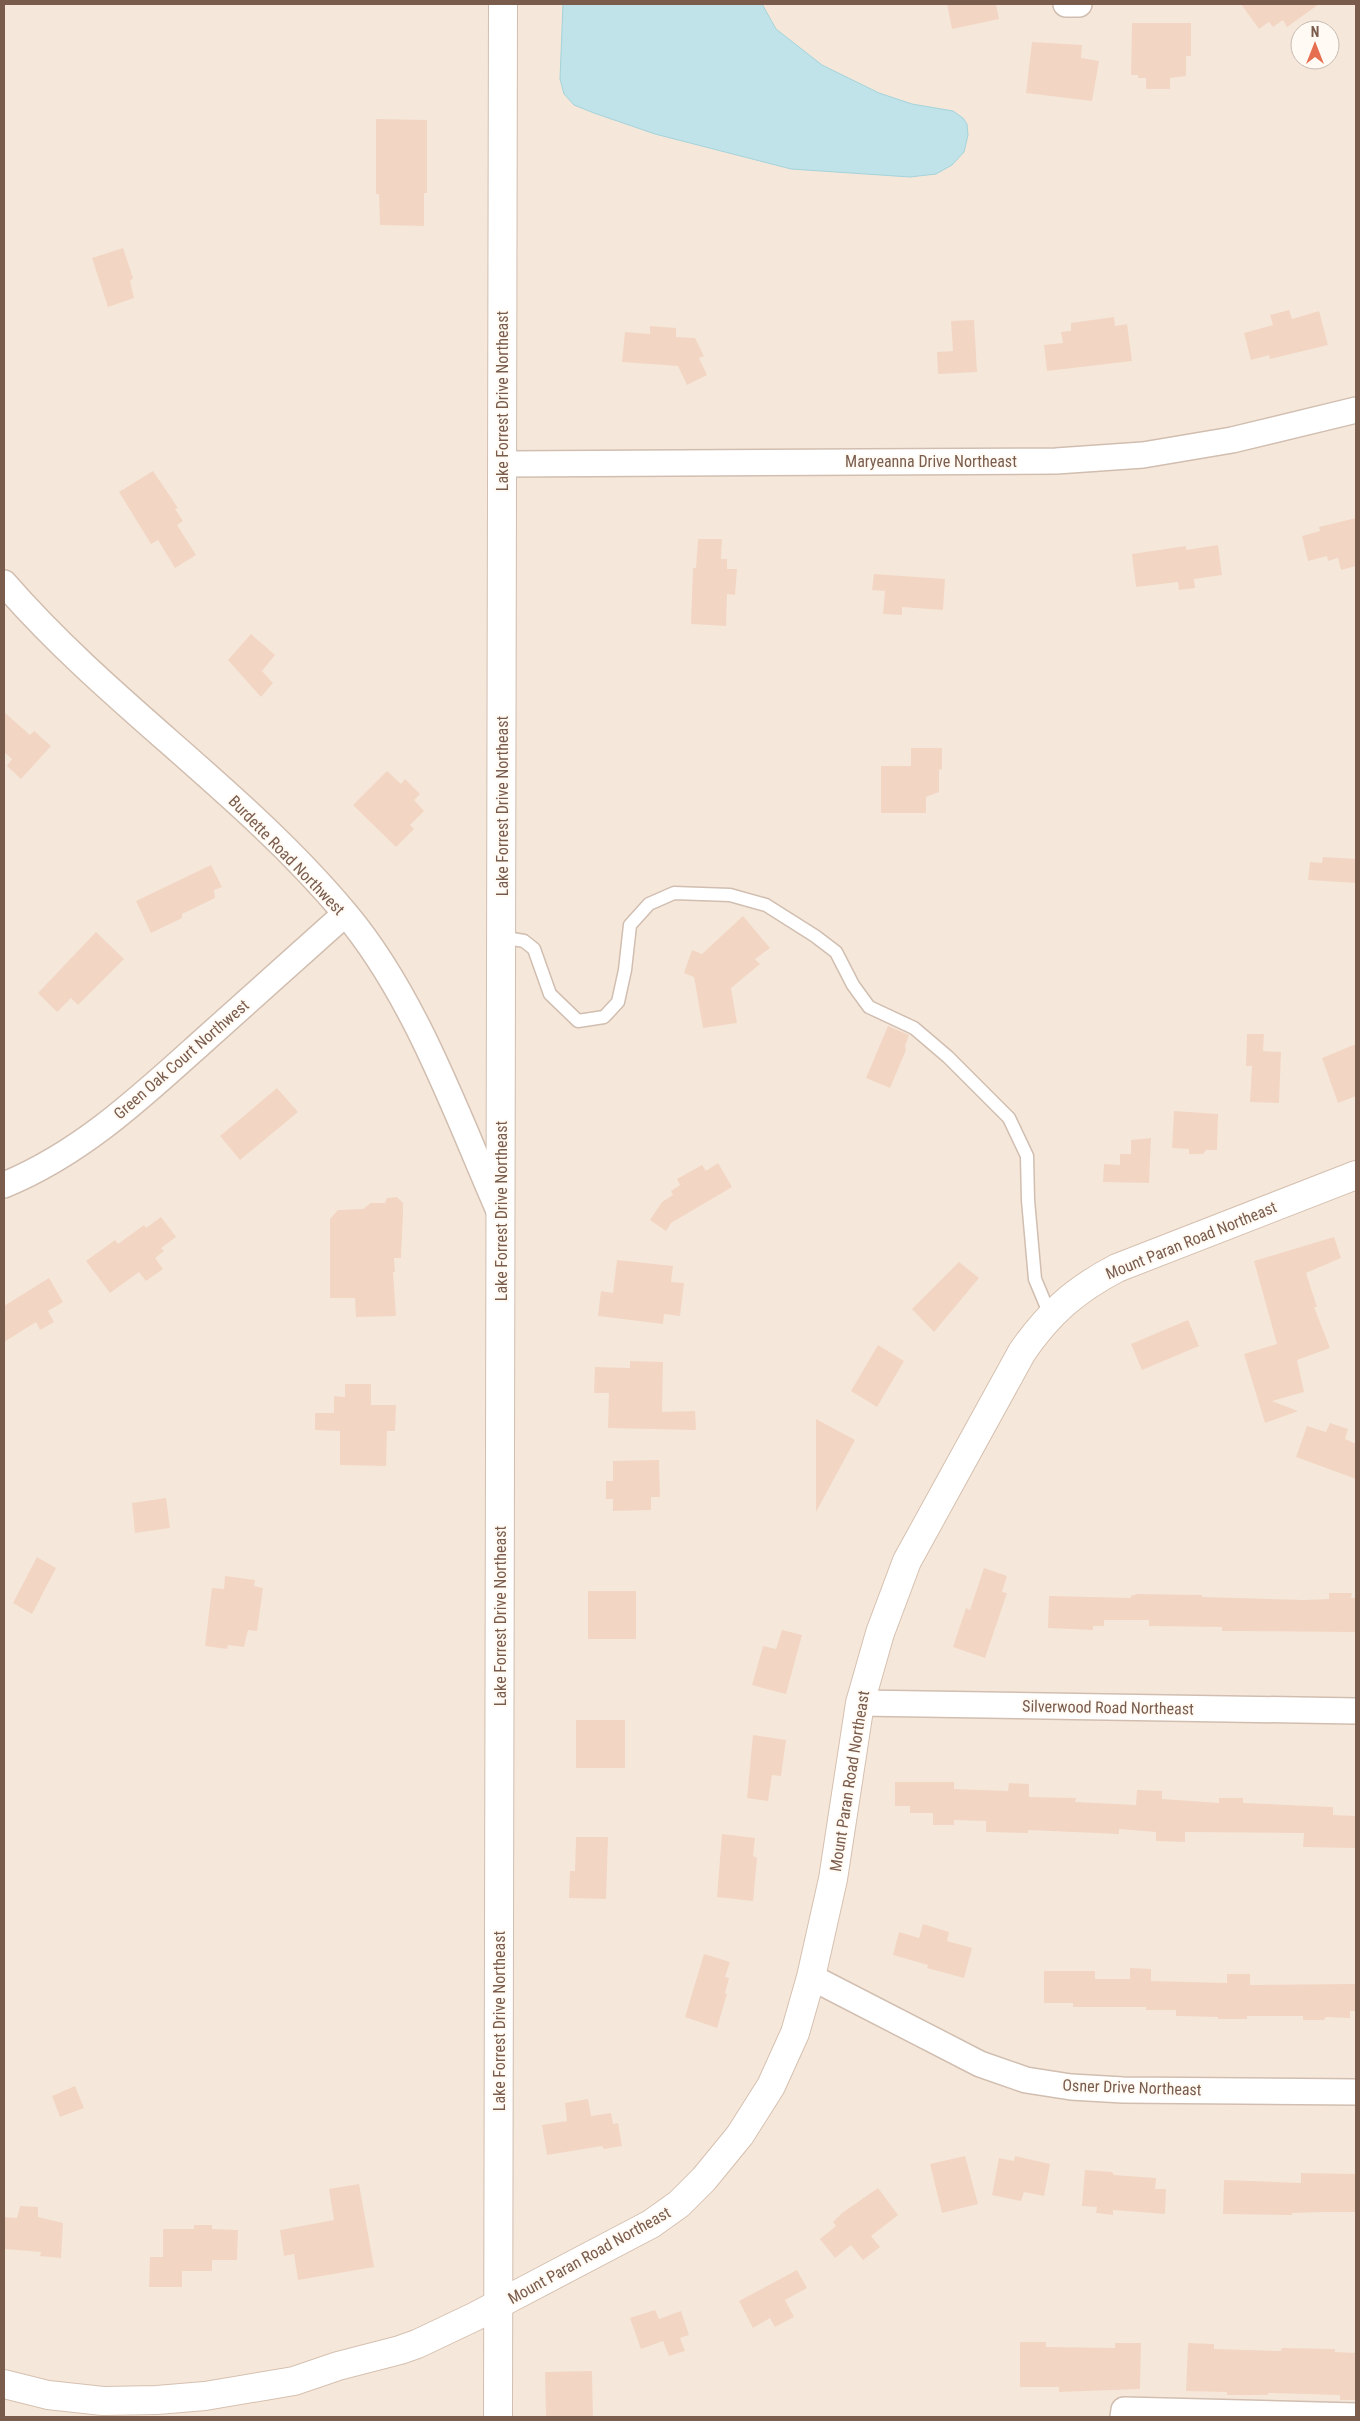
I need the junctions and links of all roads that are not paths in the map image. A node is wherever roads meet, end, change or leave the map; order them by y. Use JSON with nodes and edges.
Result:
{"nodes":[{"id":1,"x":503,"y":4,"type":"edge"},
{"id":2,"x":1066,"y":4,"type":"edge"},
{"id":3,"x":1079,"y":4,"type":"edge"},
{"id":4,"x":1356,"y":410,"type":"edge"},
{"id":5,"x":502,"y":464,"type":"junction"},
{"id":6,"x":4,"y":583,"type":"edge"},
{"id":7,"x":345,"y":914,"type":"junction"},
{"id":8,"x":501,"y":937,"type":"junction"},
{"id":9,"x":1356,"y":1174,"type":"edge"},
{"id":10,"x":4,"y":1184,"type":"edge"},
{"id":11,"x":501,"y":1215,"type":"junction"},
{"id":12,"x":1050,"y":1315,"type":"junction"},
{"id":13,"x":860,"y":1703,"type":"junction"},
{"id":14,"x":1356,"y":1711,"type":"edge"},
{"id":15,"x":812,"y":1977,"type":"junction"},
{"id":16,"x":1356,"y":2092,"type":"edge"},
{"id":17,"x":498,"y":2304,"type":"junction"},
{"id":18,"x":4,"y":2384,"type":"edge"},
{"id":19,"x":1356,"y":2416,"type":"edge"},
{"id":20,"x":498,"y":2417,"type":"edge"},
{"id":21,"x":1123,"y":2417,"type":"edge"}],
"edges":[{"from":1,"to":5,"type":"street","name":"Lake Forrest Drive Northeast"},
{"from":2,"to":3,"type":"street"},
{"from":4,"to":5,"type":"street","name":"Maryeanna Drive Northeast"},
{"from":5,"to":8,"type":"street","name":"Lake Forrest Drive Northeast"},
{"from":6,"to":7,"type":"street","name":"Burdette Road Northwest"},
{"from":7,"to":10,"type":"street","name":"Green Oak Court Northwest"},
{"from":7,"to":11,"type":"street","name":"Burdette Road Northwest"},
{"from":8,"to":11,"type":"street","name":"Lake Forrest Drive Northeast"},
{"from":8,"to":12,"type":"lane"},
{"from":9,"to":12,"type":"street","name":"Mount Paran Road Northeast"},
{"from":11,"to":17,"type":"street","name":"Lake Forrest Drive Northeast"},
{"from":12,"to":13,"type":"street","name":"Mount Paran Road Northeast"},
{"from":13,"to":14,"type":"street","name":"Silverwood Road Northeast"},
{"from":13,"to":15,"type":"street","name":"Mount Paran Road Northeast"},
{"from":15,"to":16,"type":"street","name":"Osner Drive Northeast"},
{"from":15,"to":17,"type":"street","name":"Mount Paran Road Northeast"},
{"from":17,"to":18,"type":"street","name":"Mount Paran Road Northeast"},
{"from":17,"to":20,"type":"street","name":"Lake Forrest Drive Northeast"},
{"from":19,"to":21,"type":"street"}]}
